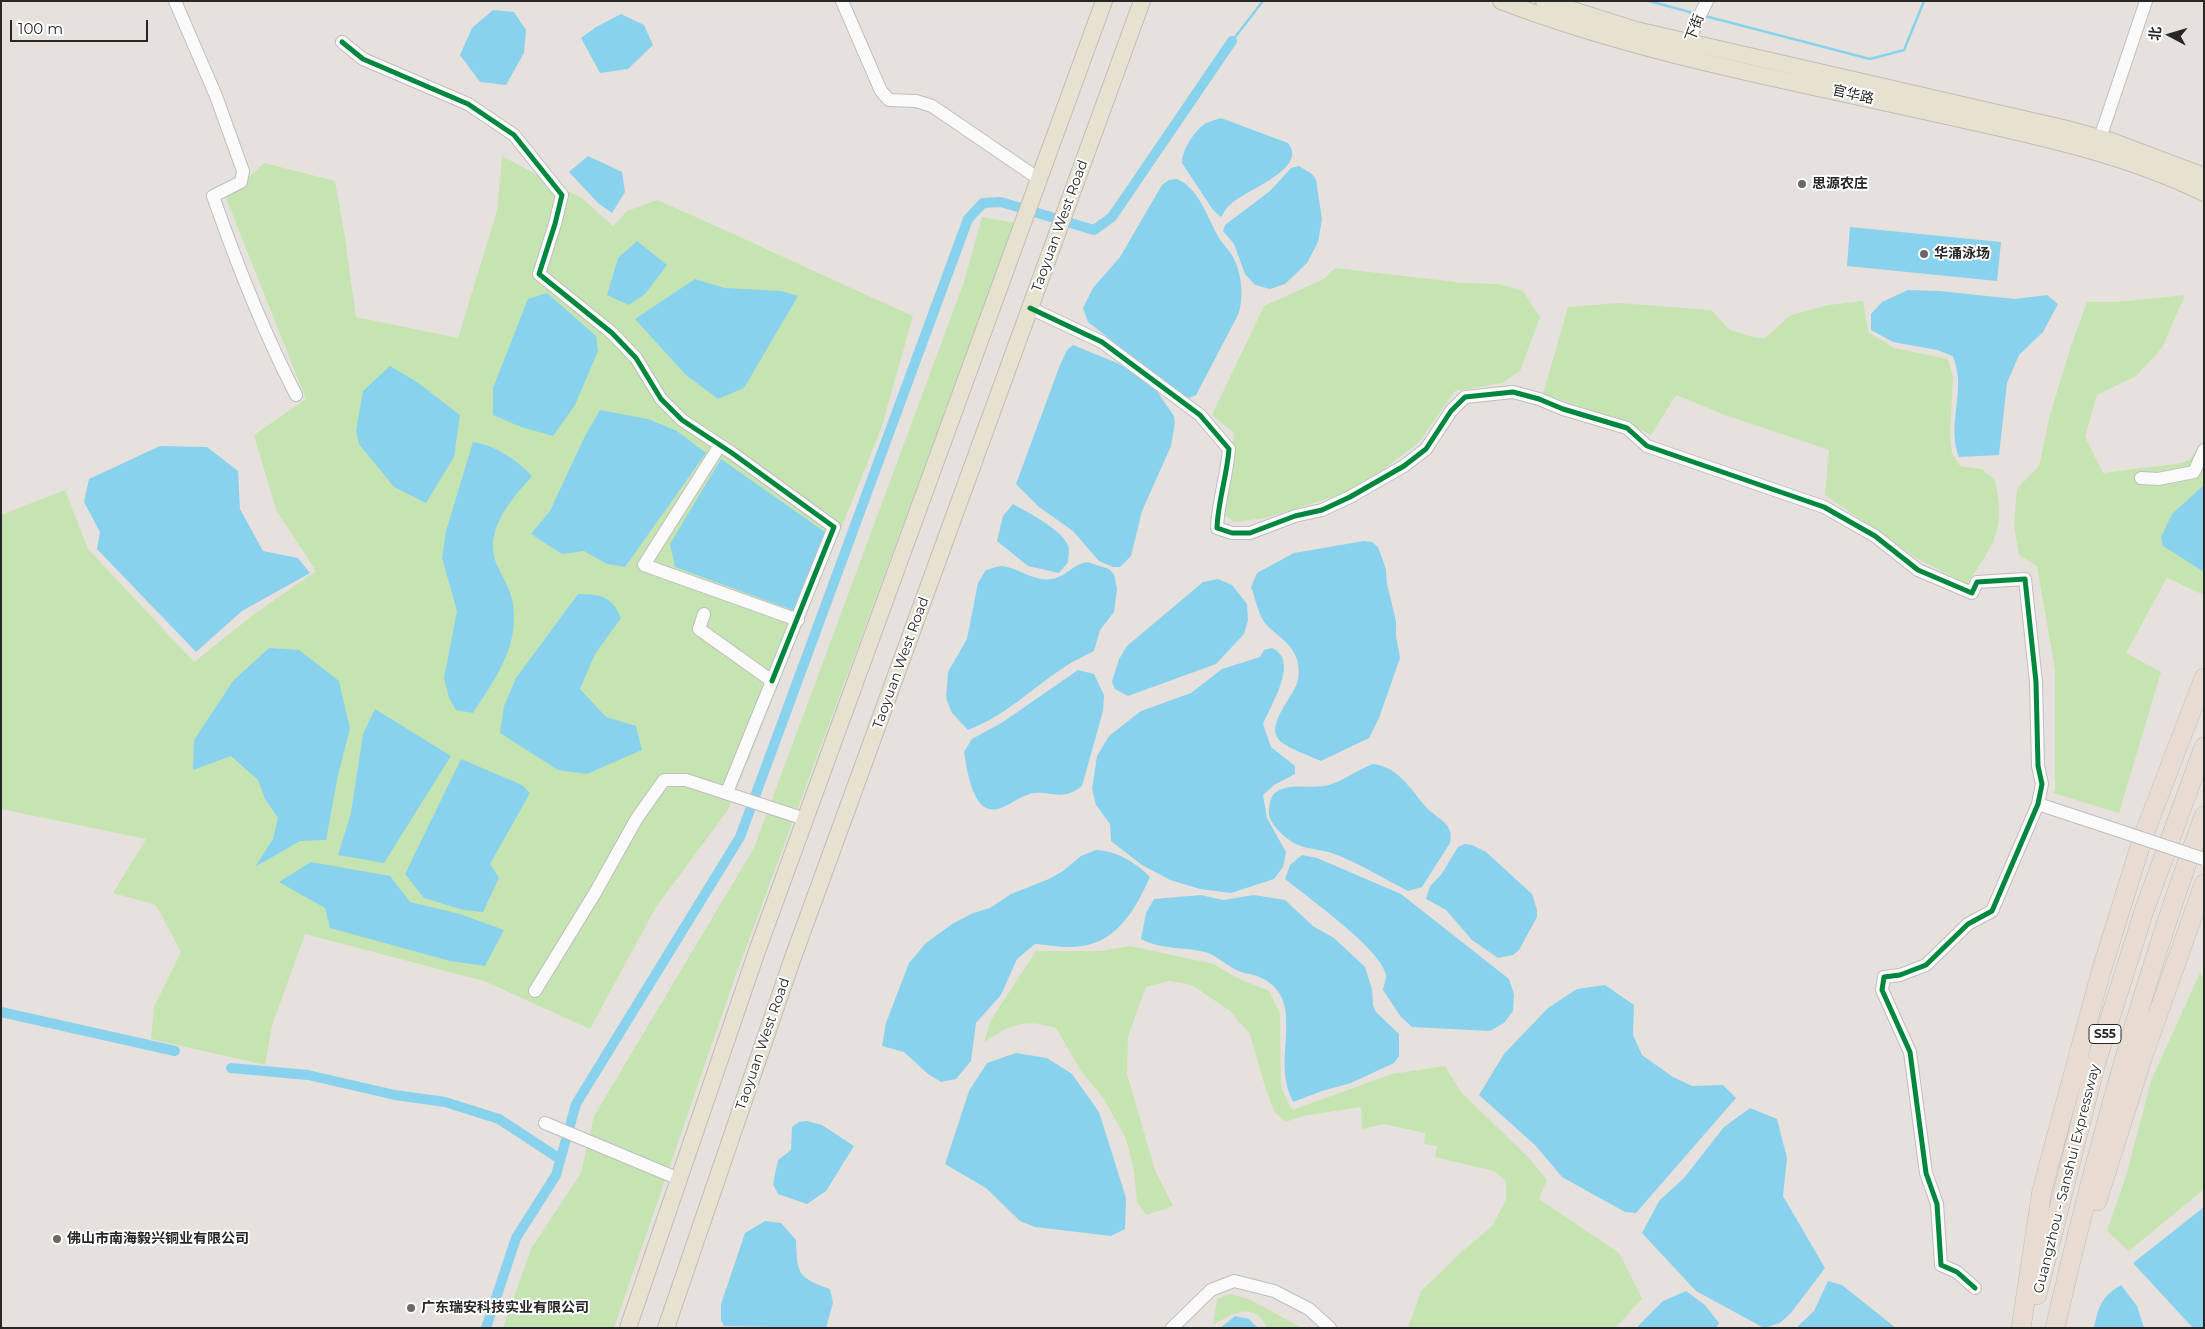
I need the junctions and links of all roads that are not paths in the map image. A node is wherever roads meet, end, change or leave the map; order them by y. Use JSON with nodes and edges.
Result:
{"nodes":[{"id":1,"x":176,"y":1,"type":"edge"},
{"id":2,"x":842,"y":1,"type":"edge"},
{"id":3,"x":1104,"y":1,"type":"edge"},
{"id":4,"x":1142,"y":1,"type":"edge"},
{"id":5,"x":1501,"y":1,"type":"edge"},
{"id":6,"x":1544,"y":1,"type":"edge"},
{"id":7,"x":2146,"y":1,"type":"edge"},
{"id":8,"x":1705,"y":4,"type":"edge"},
{"id":9,"x":342,"y":42,"type":"dead end"},
{"id":10,"x":1687,"y":49,"type":"junction"},
{"id":11,"x":2100,"y":138,"type":"junction"},
{"id":12,"x":2204,"y":176,"type":"edge"},
{"id":13,"x":1036,"y":185,"type":"junction"},
{"id":14,"x":2204,"y":193,"type":"edge"},
{"id":15,"x":1030,"y":308,"type":"junction"},
{"id":16,"x":296,"y":395,"type":"dead end"},
{"id":17,"x":720,"y":445,"type":"junction"},
{"id":18,"x":2204,"y":450,"type":"edge"},
{"id":19,"x":2141,"y":478,"type":"dead end"},
{"id":20,"x":704,"y":614,"type":"dead end"},
{"id":21,"x":798,"y":620,"type":"junction"},
{"id":22,"x":2204,"y":678,"type":"edge"},
{"id":23,"x":772,"y":681,"type":"junction"},
{"id":24,"x":2204,"y":747,"type":"edge"},
{"id":25,"x":726,"y":792,"type":"junction"},
{"id":26,"x":2038,"y":804,"type":"junction"},
{"id":27,"x":2204,"y":816,"type":"edge"},
{"id":28,"x":805,"y":819,"type":"junction"},
{"id":29,"x":2204,"y":859,"type":"edge"},
{"id":30,"x":2204,"y":884,"type":"edge"},
{"id":31,"x":534,"y":991,"type":"dead end"},
{"id":32,"x":545,"y":1123,"type":"dead end"},
{"id":33,"x":679,"y":1179,"type":"junction"},
{"id":34,"x":1975,"y":1288,"type":"dead end"},
{"id":35,"x":628,"y":1328,"type":"edge"},
{"id":36,"x":666,"y":1328,"type":"edge"},
{"id":37,"x":1172,"y":1328,"type":"edge"},
{"id":38,"x":1330,"y":1328,"type":"edge"},
{"id":39,"x":2021,"y":1328,"type":"edge"},
{"id":40,"x":2029,"y":1328,"type":"edge"},
{"id":41,"x":2055,"y":1328,"type":"edge"}],
"edges":[{"from":1,"to":16,"type":"street"},
{"from":2,"to":13,"type":"street"},
{"from":3,"to":13,"type":"main road"},
{"from":4,"to":15,"type":"main road","name":"Taoyuan West Road"},
{"from":5,"to":10,"type":"main road","name":"官华路"},
{"from":6,"to":10,"type":"main road","name":"官华路"},
{"from":7,"to":11,"type":"street"},
{"from":8,"to":10,"type":"street","name":"下街"},
{"from":9,"to":17,"type":"street"},
{"from":10,"to":11,"type":"main road","name":"官华路"},
{"from":10,"to":14,"type":"main road","name":"官华路"},
{"from":11,"to":12,"type":"main road","name":"官华路"},
{"from":13,"to":28,"type":"main road"},
{"from":15,"to":26,"type":"street"},
{"from":15,"to":36,"type":"main road","name":"Taoyuan West Road"},
{"from":17,"to":21,"type":"street"},
{"from":17,"to":21,"type":"street"},
{"from":18,"to":19,"type":"street"},
{"from":20,"to":23,"type":"street"},
{"from":21,"to":23,"type":"street"},
{"from":22,"to":39,"type":"highway"},
{"from":23,"to":25,"type":"street"},
{"from":24,"to":40,"type":"highway","name":"Guangzhou - Sanshui Expressway","number":"S55"},
{"from":25,"to":28,"type":"street"},
{"from":25,"to":31,"type":"street"},
{"from":26,"to":29,"type":"street","bridge":true},
{"from":26,"to":34,"type":"street"},
{"from":27,"to":41,"type":"highway","name":"Guangzhou - Sanshui Expressway","number":"S55"},
{"from":28,"to":33,"type":"main road"},
{"from":30,"to":41,"type":"highway"},
{"from":32,"to":33,"type":"street"},
{"from":33,"to":35,"type":"main road"},
{"from":37,"to":38,"type":"street"}]}
